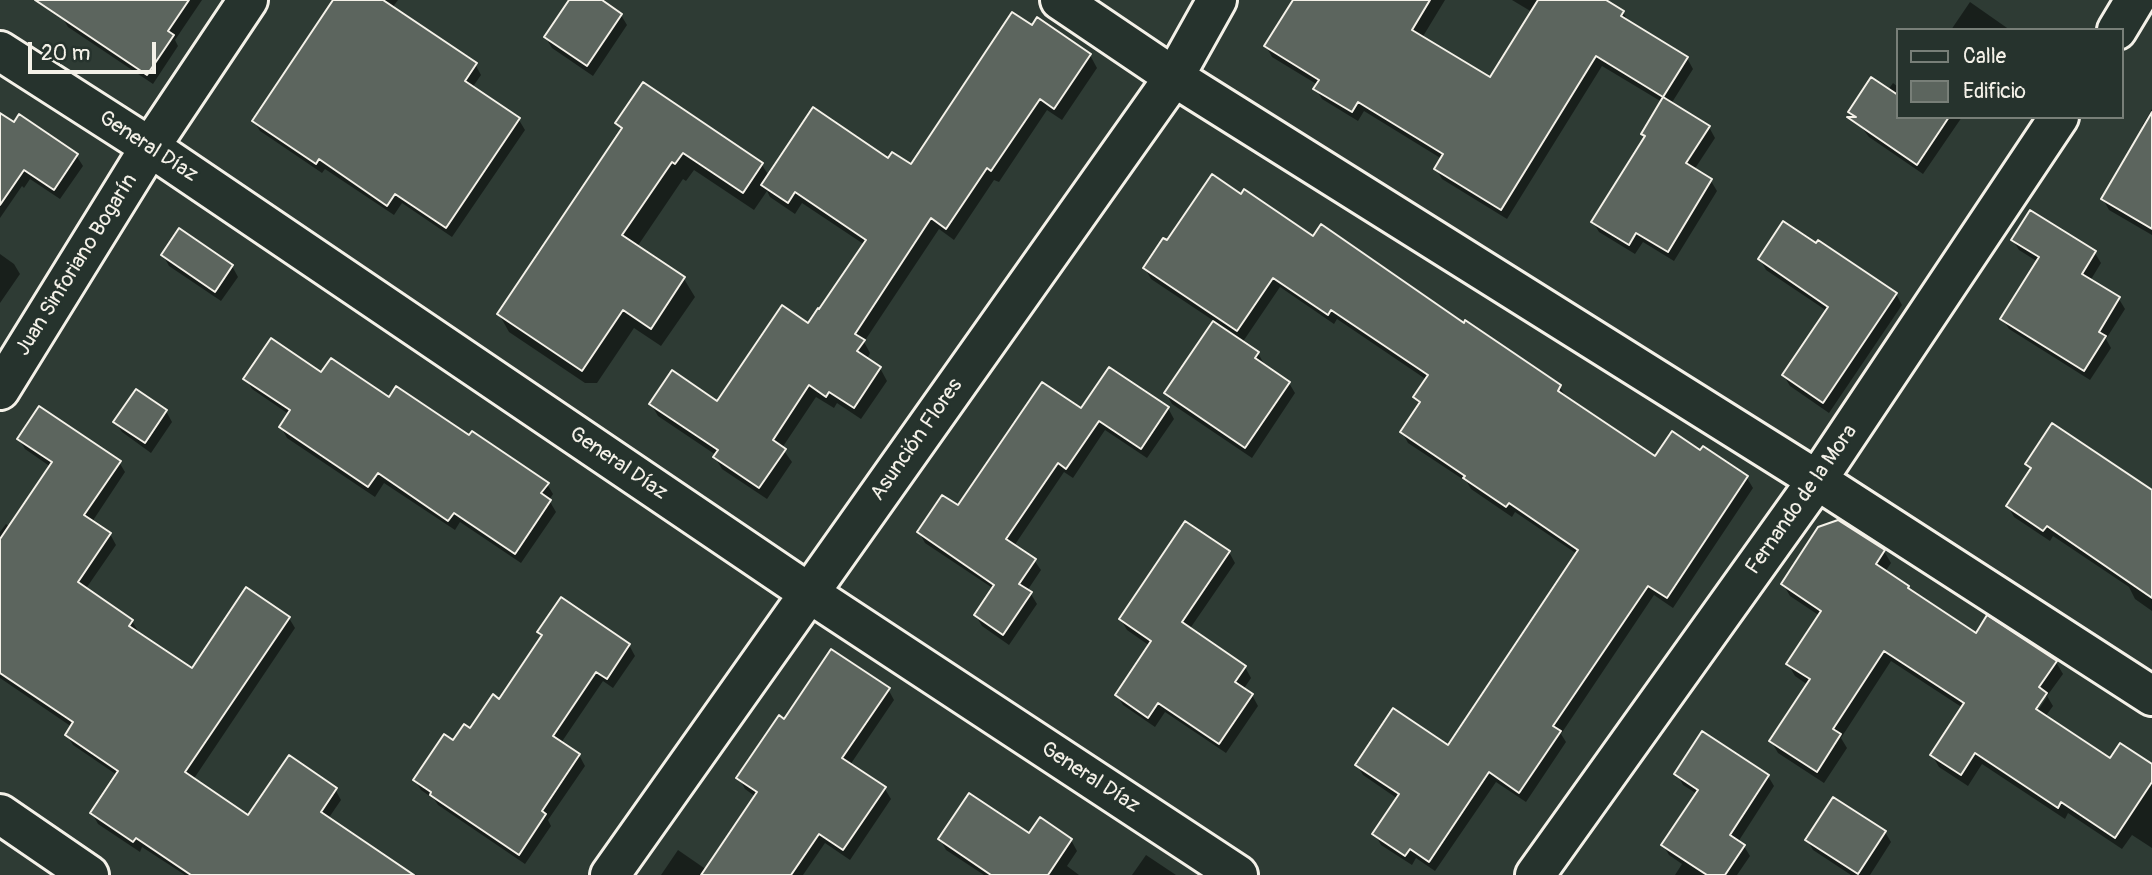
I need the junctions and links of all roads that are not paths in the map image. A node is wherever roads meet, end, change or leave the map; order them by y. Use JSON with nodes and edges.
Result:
{"nodes":[{"id":1,"x":247,"y":0,"type":"edge"},
{"id":2,"x":1060,"y":0,"type":"edge"},
{"id":3,"x":1217,"y":0,"type":"edge"},
{"id":4,"x":0,"y":51,"type":"edge"},
{"id":5,"x":1174,"y":77,"type":"junction"},
{"id":6,"x":2058,"y":119,"type":"edge"},
{"id":7,"x":150,"y":147,"type":"junction"},
{"id":8,"x":0,"y":390,"type":"edge"},
{"id":9,"x":1817,"y":480,"type":"junction"},
{"id":10,"x":809,"y":593,"type":"junction"},
{"id":11,"x":2152,"y":696,"type":"edge"},
{"id":12,"x":0,"y":814,"type":"edge"},
{"id":13,"x":89,"y":875,"type":"edge"},
{"id":14,"x":610,"y":875,"type":"edge"},
{"id":15,"x":1238,"y":875,"type":"edge"},
{"id":16,"x":1535,"y":875,"type":"edge"}],
"edges":[{"from":1,"to":7,"type":"street","name":"Juan Sinforiano Bogarín"},
{"from":2,"to":5,"type":"street"},
{"from":3,"to":5,"type":"street","name":"Asunción Flores"},
{"from":4,"to":7,"type":"street","name":"General Díaz"},
{"from":5,"to":9,"type":"street"},
{"from":5,"to":10,"type":"street","name":"Asunción Flores"},
{"from":6,"to":9,"type":"street","name":"Fernando de la Mora"},
{"from":7,"to":8,"type":"street","name":"Juan Sinforiano Bogarín"},
{"from":7,"to":10,"type":"street","name":"General Díaz"},
{"from":9,"to":11,"type":"street"},
{"from":9,"to":16,"type":"street","name":"Fernando de la Mora"},
{"from":10,"to":14,"type":"street","name":"Asunción Flores"},
{"from":10,"to":15,"type":"street","name":"General Díaz"},
{"from":12,"to":13,"type":"street"}]}
